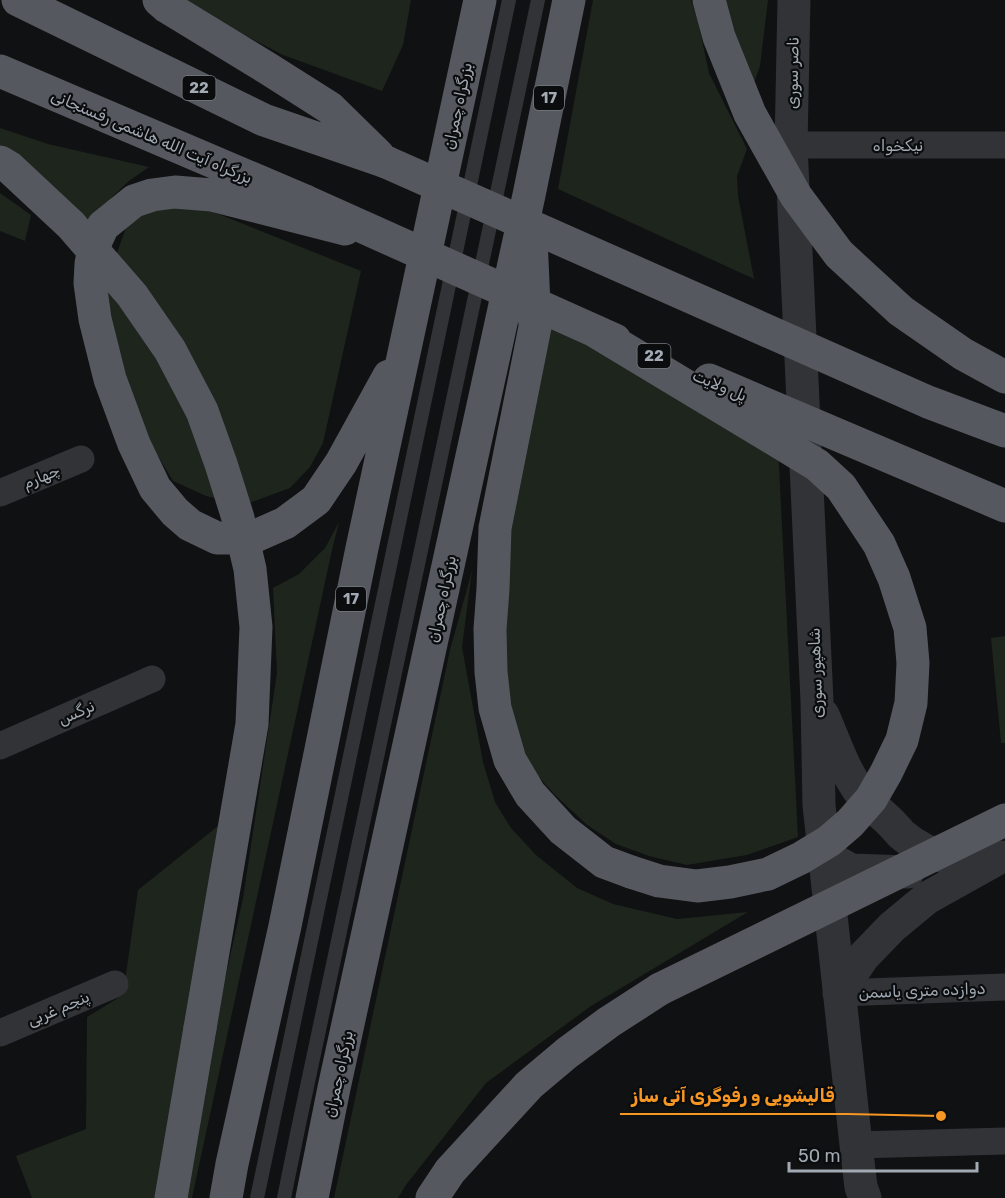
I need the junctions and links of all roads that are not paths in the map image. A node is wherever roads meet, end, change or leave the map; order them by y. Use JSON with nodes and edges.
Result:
{"nodes":[{"id":1,"x":18,"y":0,"type":"edge"},
{"id":2,"x":159,"y":0,"type":"edge"},
{"id":3,"x":480,"y":0,"type":"edge"},
{"id":4,"x":509,"y":0,"type":"edge"},
{"id":5,"x":538,"y":0,"type":"edge"},
{"id":6,"x":569,"y":0,"type":"edge"},
{"id":7,"x":709,"y":0,"type":"edge"},
{"id":8,"x":794,"y":0,"type":"edge"},
{"id":9,"x":0,"y":71,"type":"edge"},
{"id":10,"x":790,"y":145,"type":"junction"},
{"id":11,"x":1005,"y":145,"type":"edge"},
{"id":12,"x":0,"y":162,"type":"edge"},
{"id":13,"x":386,"y":162,"type":"junction"},
{"id":14,"x":529,"y":195,"type":"junction"},
{"id":15,"x":305,"y":201,"type":"joint"},
{"id":16,"x":392,"y":240,"type":"junction"},
{"id":17,"x":595,"y":331,"type":"junction"},
{"id":18,"x":407,"y":343,"type":"junction"},
{"id":19,"x":1005,"y":377,"type":"edge"},
{"id":20,"x":1005,"y":431,"type":"edge"},
{"id":21,"x":81,"y":459,"type":"dead end"},
{"id":22,"x":0,"y":493,"type":"edge"},
{"id":23,"x":1005,"y":506,"type":"edge"},
{"id":24,"x":152,"y":679,"type":"dead end"},
{"id":25,"x":817,"y":701,"type":"junction"},
{"id":26,"x":0,"y":746,"type":"edge"},
{"id":27,"x":859,"y":790,"type":"junction"},
{"id":28,"x":819,"y":805,"type":"junction"},
{"id":29,"x":1005,"y":820,"type":"edge"},
{"id":30,"x":823,"y":854,"type":"junction"},
{"id":31,"x":1003,"y":856,"type":"edge"},
{"id":32,"x":115,"y":984,"type":"dead end"},
{"id":33,"x":1005,"y":987,"type":"edge"},
{"id":34,"x":839,"y":993,"type":"junction"},
{"id":35,"x":0,"y":1033,"type":"edge"},
{"id":36,"x":1005,"y":1141,"type":"edge"},
{"id":37,"x":856,"y":1145,"type":"junction"},
{"id":38,"x":171,"y":1198,"type":"edge"},
{"id":39,"x":226,"y":1198,"type":"edge"},
{"id":40,"x":257,"y":1198,"type":"edge"},
{"id":41,"x":284,"y":1198,"type":"edge"},
{"id":42,"x":312,"y":1198,"type":"edge"},
{"id":43,"x":432,"y":1198,"type":"edge"},
{"id":44,"x":865,"y":1198,"type":"edge"}],
"edges":[{"from":1,"to":13,"type":"highway","number":"22"},
{"from":2,"to":13,"type":"highway"},
{"from":3,"to":18,"type":"highway","name":"بزرگراه چمران","number":"17"},
{"from":4,"to":40,"type":"lane"},
{"from":5,"to":41,"type":"lane"},
{"from":6,"to":14,"type":"highway","name":"بزرگراه چمران","number":"17"},
{"from":7,"to":19,"type":"highway","bridge":true},
{"from":8,"to":10,"type":"street","name":"ناصر سوری"},
{"from":9,"to":15,"type":"highway","name":"بزرگراه آیت الله هاشمی رفسنجانی","number":"22"},
{"from":10,"to":11,"type":"street","name":"نیکخواه"},
{"from":10,"to":25,"type":"street","name":"شاهپور سوری"},
{"from":12,"to":38,"type":"highway","bridge":true},
{"from":13,"to":20,"type":"highway","number":"22","bridge":true},
{"from":14,"to":17,"type":"highway","bridge":true},
{"from":14,"to":42,"type":"highway","name":"بزرگراه چمران","number":"17"},
{"from":15,"to":16,"type":"highway","name":"پل ولایت","number":"22","bridge":true},
{"from":16,"to":17,"type":"highway","name":"پل ولایت","number":"22","bridge":true},
{"from":16,"to":18,"type":"highway"},
{"from":17,"to":23,"type":"highway","name":"پل ولایت","number":"22","bridge":true},
{"from":18,"to":39,"type":"highway","name":"بزرگراه چمران","number":"17"},
{"from":21,"to":22,"type":"street","name":"چهارم"},
{"from":24,"to":26,"type":"street","name":"نرگس"},
{"from":25,"to":27,"type":"street"},
{"from":25,"to":28,"type":"street","name":"شاهپور سوری"},
{"from":27,"to":28,"type":"street"},
{"from":27,"to":31,"type":"street"},
{"from":28,"to":30,"type":"street","name":"شاهپور سوری"},
{"from":29,"to":43,"type":"highway","bridge":true},
{"from":30,"to":31,"type":"street"},
{"from":30,"to":34,"type":"street","name":"شاهپور سوری"},
{"from":31,"to":34,"type":"street"},
{"from":32,"to":35,"type":"street","name":"پنجم غربی"},
{"from":33,"to":34,"type":"street","name":"دوازده متری یاسمن"},
{"from":34,"to":37,"type":"street","name":"شاهپور سوری"},
{"from":36,"to":37,"type":"street"},
{"from":37,"to":44,"type":"street","name":"شاهپور سوری"}]}
